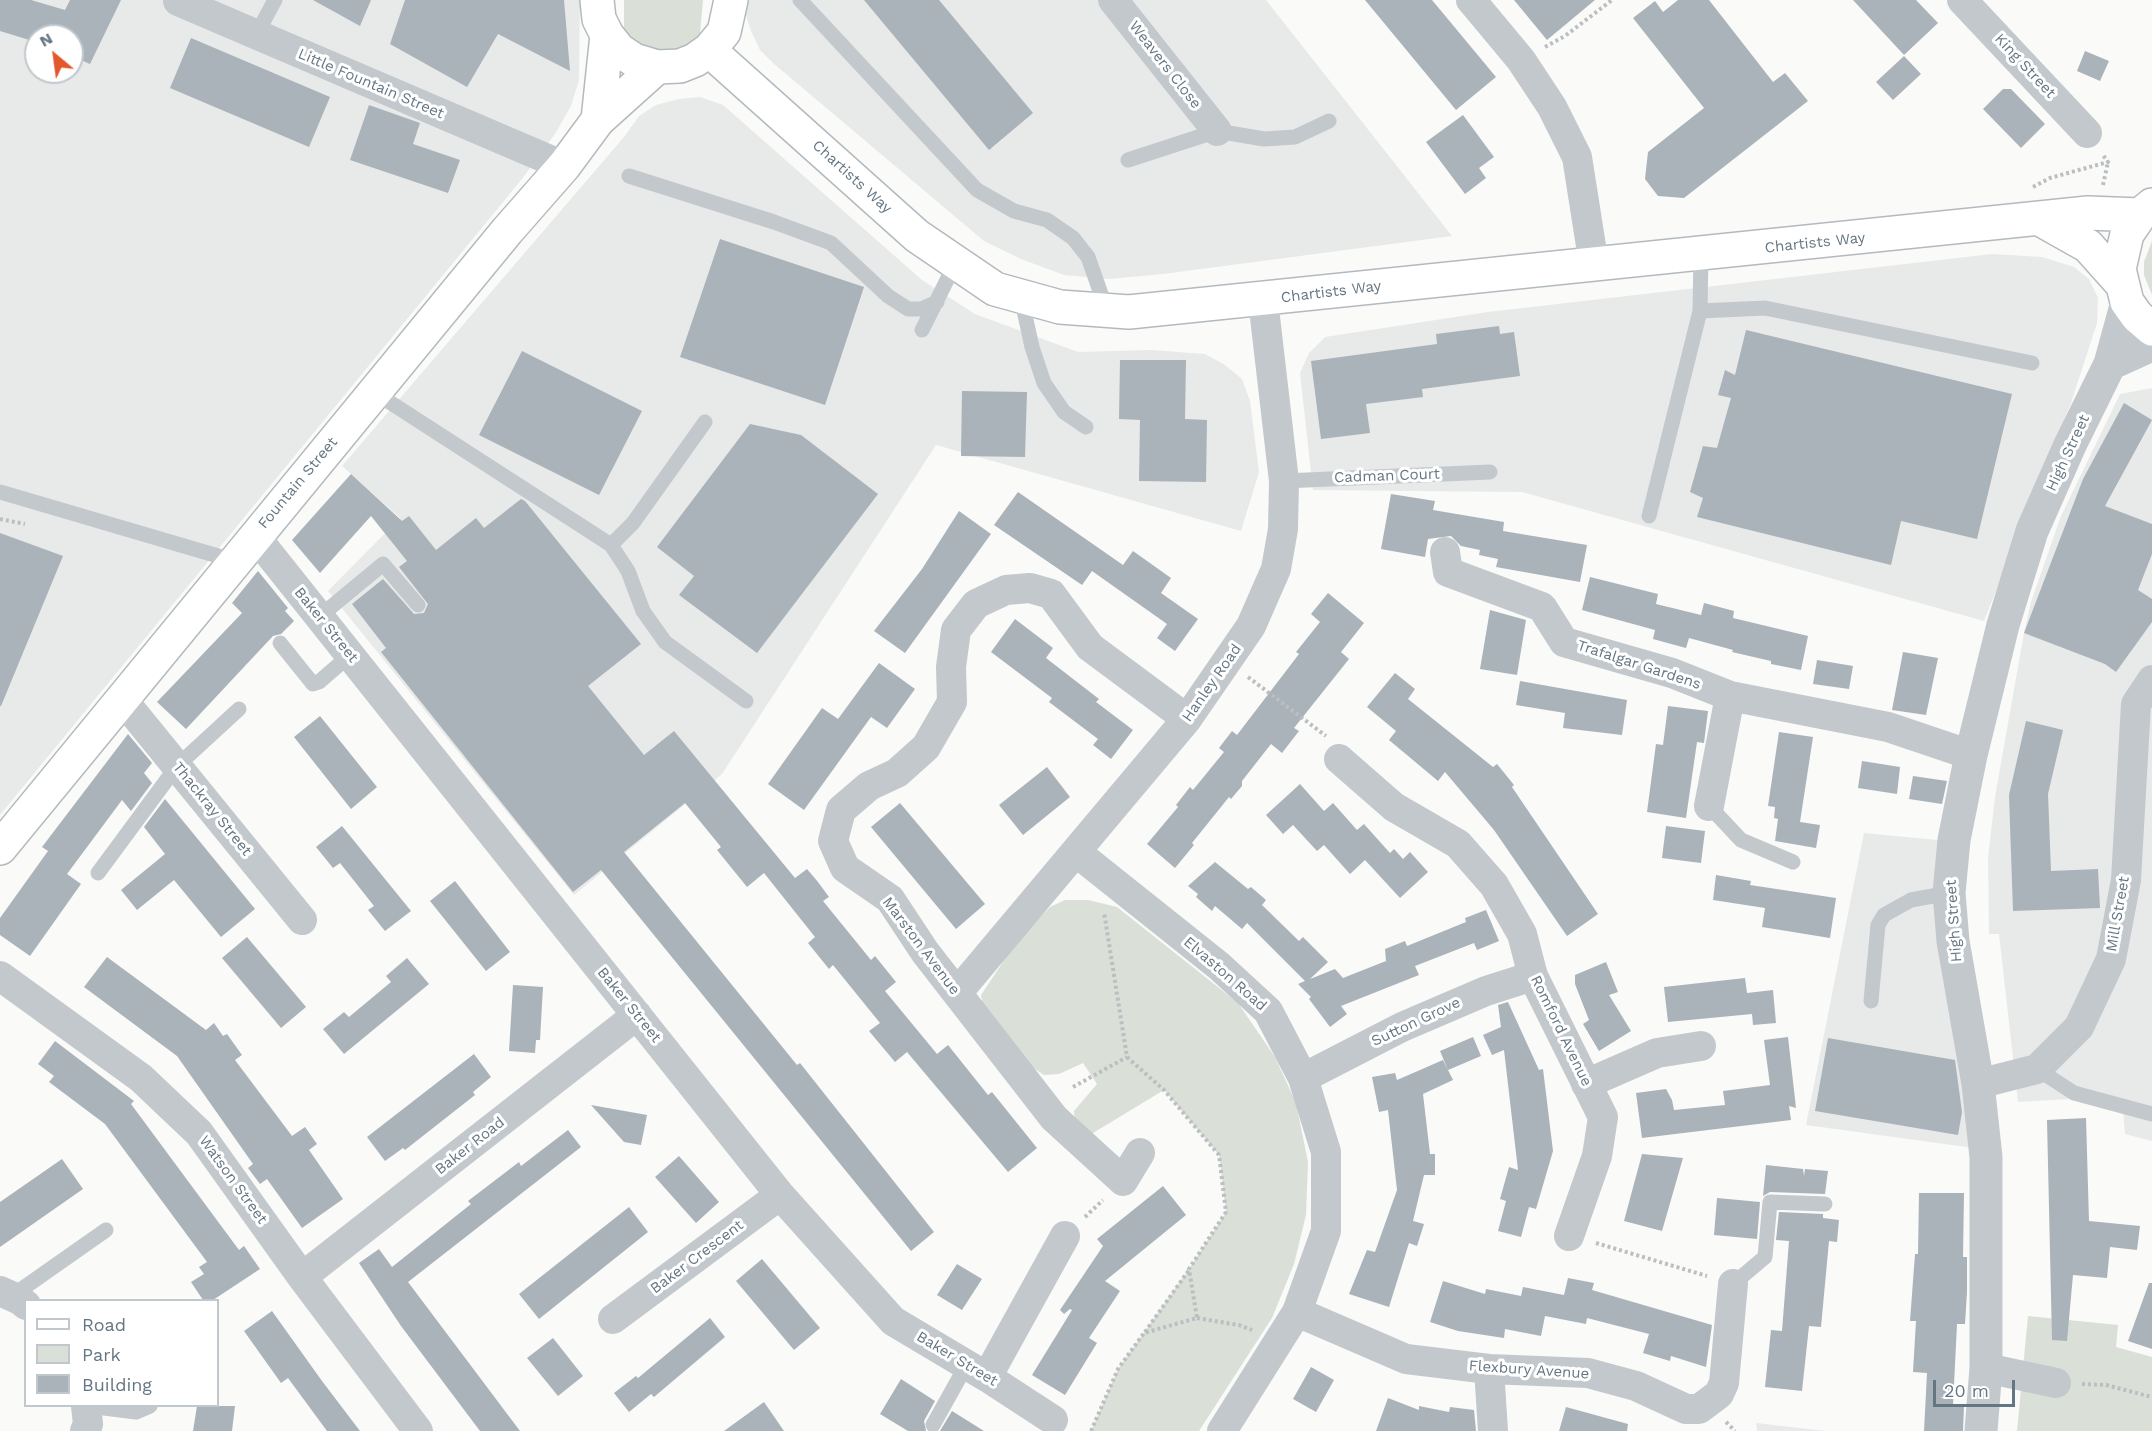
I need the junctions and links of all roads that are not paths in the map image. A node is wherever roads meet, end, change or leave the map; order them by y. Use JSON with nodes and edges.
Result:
{"nodes":[{"id":1,"x":275,"y":0,"type":"edge"},
{"id":2,"x":597,"y":0,"type":"edge"},
{"id":3,"x":731,"y":0,"type":"edge"},
{"id":4,"x":800,"y":0,"type":"edge"},
{"id":5,"x":1113,"y":0,"type":"edge"},
{"id":6,"x":1471,"y":0,"type":"edge"},
{"id":7,"x":1962,"y":0,"type":"edge"},
{"id":8,"x":176,"y":1,"type":"edge"},
{"id":9,"x":256,"y":35,"type":"junction"},
{"id":10,"x":607,"y":35,"type":"junction"},
{"id":11,"x":709,"y":50,"type":"junction"},
{"id":12,"x":657,"y":67,"type":"junction"},
{"id":13,"x":598,"y":120,"type":"junction"},
{"id":14,"x":1329,"y":122,"type":"dead end"},
{"id":15,"x":1217,"y":131,"type":"junction"},
{"id":16,"x":2087,"y":133,"type":"road end"},
{"id":17,"x":1128,"y":160,"type":"dead end"},
{"id":18,"x":564,"y":166,"type":"junction"},
{"id":19,"x":629,"y":176,"type":"dead end"},
{"id":20,"x":2146,"y":210,"type":"edge"},
{"id":21,"x":2040,"y":219,"type":"junction"},
{"id":22,"x":1701,"y":253,"type":"junction"},
{"id":23,"x":956,"y":262,"type":"junction"},
{"id":24,"x":1594,"y":265,"type":"junction"},
{"id":25,"x":2124,"y":292,"type":"junction"},
{"id":26,"x":1021,"y":297,"type":"junction"},
{"id":27,"x":1263,"y":300,"type":"junction"},
{"id":28,"x":937,"y":302,"type":"junction"},
{"id":29,"x":1107,"y":310,"type":"junction"},
{"id":30,"x":1701,"y":311,"type":"junction"},
{"id":31,"x":2152,"y":329,"type":"edge"},
{"id":32,"x":922,"y":330,"type":"dead end"},
{"id":33,"x":2152,"y":345,"type":"edge"},
{"id":34,"x":2032,"y":363,"type":"dead end"},
{"id":35,"x":2110,"y":364,"type":"junction"},
{"id":36,"x":374,"y":392,"type":"junction"},
{"id":37,"x":705,"y":422,"type":"dead end"},
{"id":38,"x":1086,"y":427,"type":"dead end"},
{"id":39,"x":1490,"y":472,"type":"dead end"},
{"id":40,"x":1284,"y":481,"type":"junction"},
{"id":41,"x":0,"y":492,"type":"edge"},
{"id":42,"x":1649,"y":516,"type":"dead end"},
{"id":43,"x":611,"y":545,"type":"junction"},
{"id":44,"x":245,"y":548,"type":"junction"},
{"id":45,"x":1445,"y":552,"type":"dead end"},
{"id":46,"x":418,"y":604,"type":"dead end"},
{"id":47,"x":320,"y":617,"type":"junction"},
{"id":48,"x":280,"y":643,"type":"dead end"},
{"id":49,"x":350,"y":656,"type":"junction"},
{"id":50,"x":2152,"y":680,"type":"edge"},
{"id":51,"x":1730,"y":696,"type":"junction"},
{"id":52,"x":122,"y":699,"type":"junction"},
{"id":53,"x":746,"y":700,"type":"dead end"},
{"id":54,"x":239,"y":709,"type":"dead end"},
{"id":55,"x":1187,"y":719,"type":"junction"},
{"id":56,"x":1971,"y":755,"type":"junction"},
{"id":57,"x":1339,"y":759,"type":"road end"},
{"id":58,"x":177,"y":766,"type":"junction"},
{"id":59,"x":1709,"y":806,"type":"joint"},
{"id":60,"x":0,"y":848,"type":"edge"},
{"id":61,"x":1076,"y":852,"type":"junction"},
{"id":62,"x":1792,"y":862,"type":"dead end"},
{"id":63,"x":98,"y":873,"type":"dead end"},
{"id":64,"x":1949,"y":893,"type":"junction"},
{"id":65,"x":302,"y":920,"type":"dead end"},
{"id":66,"x":0,"y":976,"type":"edge"},
{"id":67,"x":1533,"y":976,"type":"junction"},
{"id":68,"x":957,"y":993,"type":"junction"},
{"id":69,"x":1871,"y":1001,"type":"dead end"},
{"id":70,"x":637,"y":1015,"type":"junction"},
{"id":71,"x":1701,"y":1046,"type":"dead end"},
{"id":72,"x":2037,"y":1069,"type":"junction"},
{"id":73,"x":1303,"y":1078,"type":"junction"},
{"id":74,"x":1586,"y":1084,"type":"junction"},
{"id":75,"x":1978,"y":1084,"type":"junction"},
{"id":76,"x":2152,"y":1114,"type":"edge"},
{"id":77,"x":1140,"y":1154,"type":"dead end"},
{"id":78,"x":780,"y":1194,"type":"junction"},
{"id":79,"x":1825,"y":1204,"type":"dead end"},
{"id":80,"x":106,"y":1230,"type":"dead end"},
{"id":81,"x":1065,"y":1236,"type":"road end"},
{"id":82,"x":1569,"y":1236,"type":"road end"},
{"id":83,"x":302,"y":1277,"type":"junction"},
{"id":84,"x":1733,"y":1284,"type":"joint"},
{"id":85,"x":12,"y":1297,"type":"edge"},
{"id":86,"x":1297,"y":1312,"type":"junction"},
{"id":87,"x":613,"y":1319,"type":"dead end"},
{"id":88,"x":1986,"y":1368,"type":"junction"},
{"id":89,"x":1489,"y":1369,"type":"junction"},
{"id":90,"x":977,"y":1370,"type":"junction"},
{"id":91,"x":2056,"y":1383,"type":"road end"},
{"id":92,"x":87,"y":1407,"type":"edge"},
{"id":93,"x":94,"y":1407,"type":"edge"},
{"id":94,"x":148,"y":1407,"type":"edge"},
{"id":95,"x":1053,"y":1420,"type":"dead end"},
{"id":96,"x":933,"y":1425,"type":"dead end"},
{"id":97,"x":86,"y":1431,"type":"edge"},
{"id":98,"x":418,"y":1431,"type":"edge"},
{"id":99,"x":1222,"y":1431,"type":"edge"},
{"id":100,"x":1493,"y":1431,"type":"edge"},
{"id":101,"x":1982,"y":1431,"type":"edge"}],
"edges":[{"from":1,"to":9,"type":"lane"},
{"from":2,"to":10,"type":"main road"},
{"from":3,"to":11,"type":"main road"},
{"from":4,"to":29,"type":"lane"},
{"from":5,"to":15,"type":"street","name":"Weavers Close"},
{"from":6,"to":24,"type":"street"},
{"from":7,"to":16,"type":"street","name":"King Street"},
{"from":8,"to":9,"type":"street","name":"Little Fountain Street"},
{"from":9,"to":18,"type":"street","name":"Little Fountain Street"},
{"from":10,"to":12,"type":"main road"},
{"from":10,"to":13,"type":"main road"},
{"from":11,"to":12,"type":"main road"},
{"from":11,"to":23,"type":"main road","name":"Chartists Way"},
{"from":12,"to":13,"type":"main road","name":"Fountain Street"},
{"from":13,"to":18,"type":"main road","name":"Fountain Street"},
{"from":14,"to":15,"type":"lane"},
{"from":15,"to":17,"type":"lane"},
{"from":18,"to":36,"type":"main road","name":"Fountain Street"},
{"from":19,"to":28,"type":"lane"},
{"from":20,"to":21,"type":"main road","name":"Chartists Way"},
{"from":20,"to":25,"type":"main road"},
{"from":21,"to":22,"type":"main road","name":"Chartists Way"},
{"from":21,"to":25,"type":"main road"},
{"from":22,"to":24,"type":"main road","name":"Chartists Way"},
{"from":22,"to":30,"type":"lane"},
{"from":23,"to":26,"type":"main road","name":"Chartists Way"},
{"from":23,"to":28,"type":"lane"},
{"from":24,"to":27,"type":"main road","name":"Chartists Way"},
{"from":25,"to":31,"type":"main road"},
{"from":25,"to":35,"type":"street","name":"High Street"},
{"from":26,"to":29,"type":"main road","name":"Chartists Way"},
{"from":26,"to":38,"type":"lane"},
{"from":27,"to":29,"type":"main road","name":"Chartists Way"},
{"from":27,"to":40,"type":"street","name":"Hanley Road"},
{"from":28,"to":32,"type":"lane"},
{"from":30,"to":34,"type":"lane"},
{"from":30,"to":42,"type":"lane"},
{"from":33,"to":35,"type":"street"},
{"from":35,"to":56,"type":"street","name":"High Street"},
{"from":36,"to":43,"type":"lane"},
{"from":36,"to":44,"type":"main road","name":"Fountain Street"},
{"from":37,"to":43,"type":"lane"},
{"from":39,"to":40,"type":"lane","name":"Cadman Court"},
{"from":40,"to":55,"type":"street","name":"Hanley Road"},
{"from":41,"to":44,"type":"lane"},
{"from":43,"to":53,"type":"lane"},
{"from":44,"to":47,"type":"street","name":"Baker Street"},
{"from":44,"to":52,"type":"main road","name":"Fountain Street"},
{"from":45,"to":51,"type":"street","name":"Trafalgar Gardens"},
{"from":46,"to":47,"type":"lane"},
{"from":47,"to":49,"type":"street","name":"Baker Street"},
{"from":48,"to":49,"type":"lane"},
{"from":49,"to":70,"type":"street","name":"Baker Street"},
{"from":50,"to":72,"type":"street","name":"Mill Street"},
{"from":51,"to":56,"type":"street","name":"Trafalgar Gardens"},
{"from":51,"to":59,"type":"street"},
{"from":52,"to":58,"type":"street","name":"Thackray Street"},
{"from":52,"to":60,"type":"main road","name":"Fountain Street"},
{"from":54,"to":58,"type":"lane"},
{"from":55,"to":61,"type":"street","name":"Hanley Road"},
{"from":55,"to":68,"type":"street","name":"Marston Avenue"},
{"from":56,"to":64,"type":"street","name":"High Street"},
{"from":57,"to":67,"type":"street","name":"Romford Avenue"},
{"from":58,"to":63,"type":"lane"},
{"from":58,"to":65,"type":"street","name":"Thackray Street"},
{"from":59,"to":62,"type":"lane"},
{"from":61,"to":68,"type":"street","name":"Hanley Road"},
{"from":61,"to":73,"type":"street","name":"Elvaston Road"},
{"from":64,"to":69,"type":"lane"},
{"from":64,"to":75,"type":"street","name":"High Street"},
{"from":66,"to":83,"type":"street","name":"Watson Street"},
{"from":67,"to":73,"type":"street","name":"Sutton Grove"},
{"from":67,"to":74,"type":"street","name":"Romford Avenue"},
{"from":68,"to":77,"type":"street","name":"Marston Avenue"},
{"from":70,"to":78,"type":"street","name":"Baker Street"},
{"from":70,"to":83,"type":"street","name":"Baker Road"},
{"from":71,"to":74,"type":"street"},
{"from":72,"to":75,"type":"street"},
{"from":72,"to":76,"type":"lane"},
{"from":73,"to":86,"type":"street","name":"Elvaston Road"},
{"from":74,"to":82,"type":"street","name":"Romford Avenue"},
{"from":75,"to":88,"type":"street","name":"High Street"},
{"from":78,"to":87,"type":"street","name":"Baker Crescent"},
{"from":78,"to":90,"type":"street","name":"Baker Street"},
{"from":79,"to":84,"type":"lane"},
{"from":80,"to":85,"type":"lane"},
{"from":81,"to":90,"type":"street"},
{"from":83,"to":98,"type":"street","name":"Watson Street"},
{"from":84,"to":89,"type":"street","name":"Flexbury Avenue"},
{"from":86,"to":89,"type":"street","name":"Flexbury Avenue"},
{"from":86,"to":99,"type":"street","name":"Elvaston Road"},
{"from":88,"to":91,"type":"street"},
{"from":88,"to":101,"type":"street","name":"High Street"},
{"from":89,"to":100,"type":"street"},
{"from":90,"to":95,"type":"street","name":"Baker Street"},
{"from":90,"to":96,"type":"lane"},
{"from":92,"to":97,"type":"street"},
{"from":93,"to":94,"type":"lane"}]}
